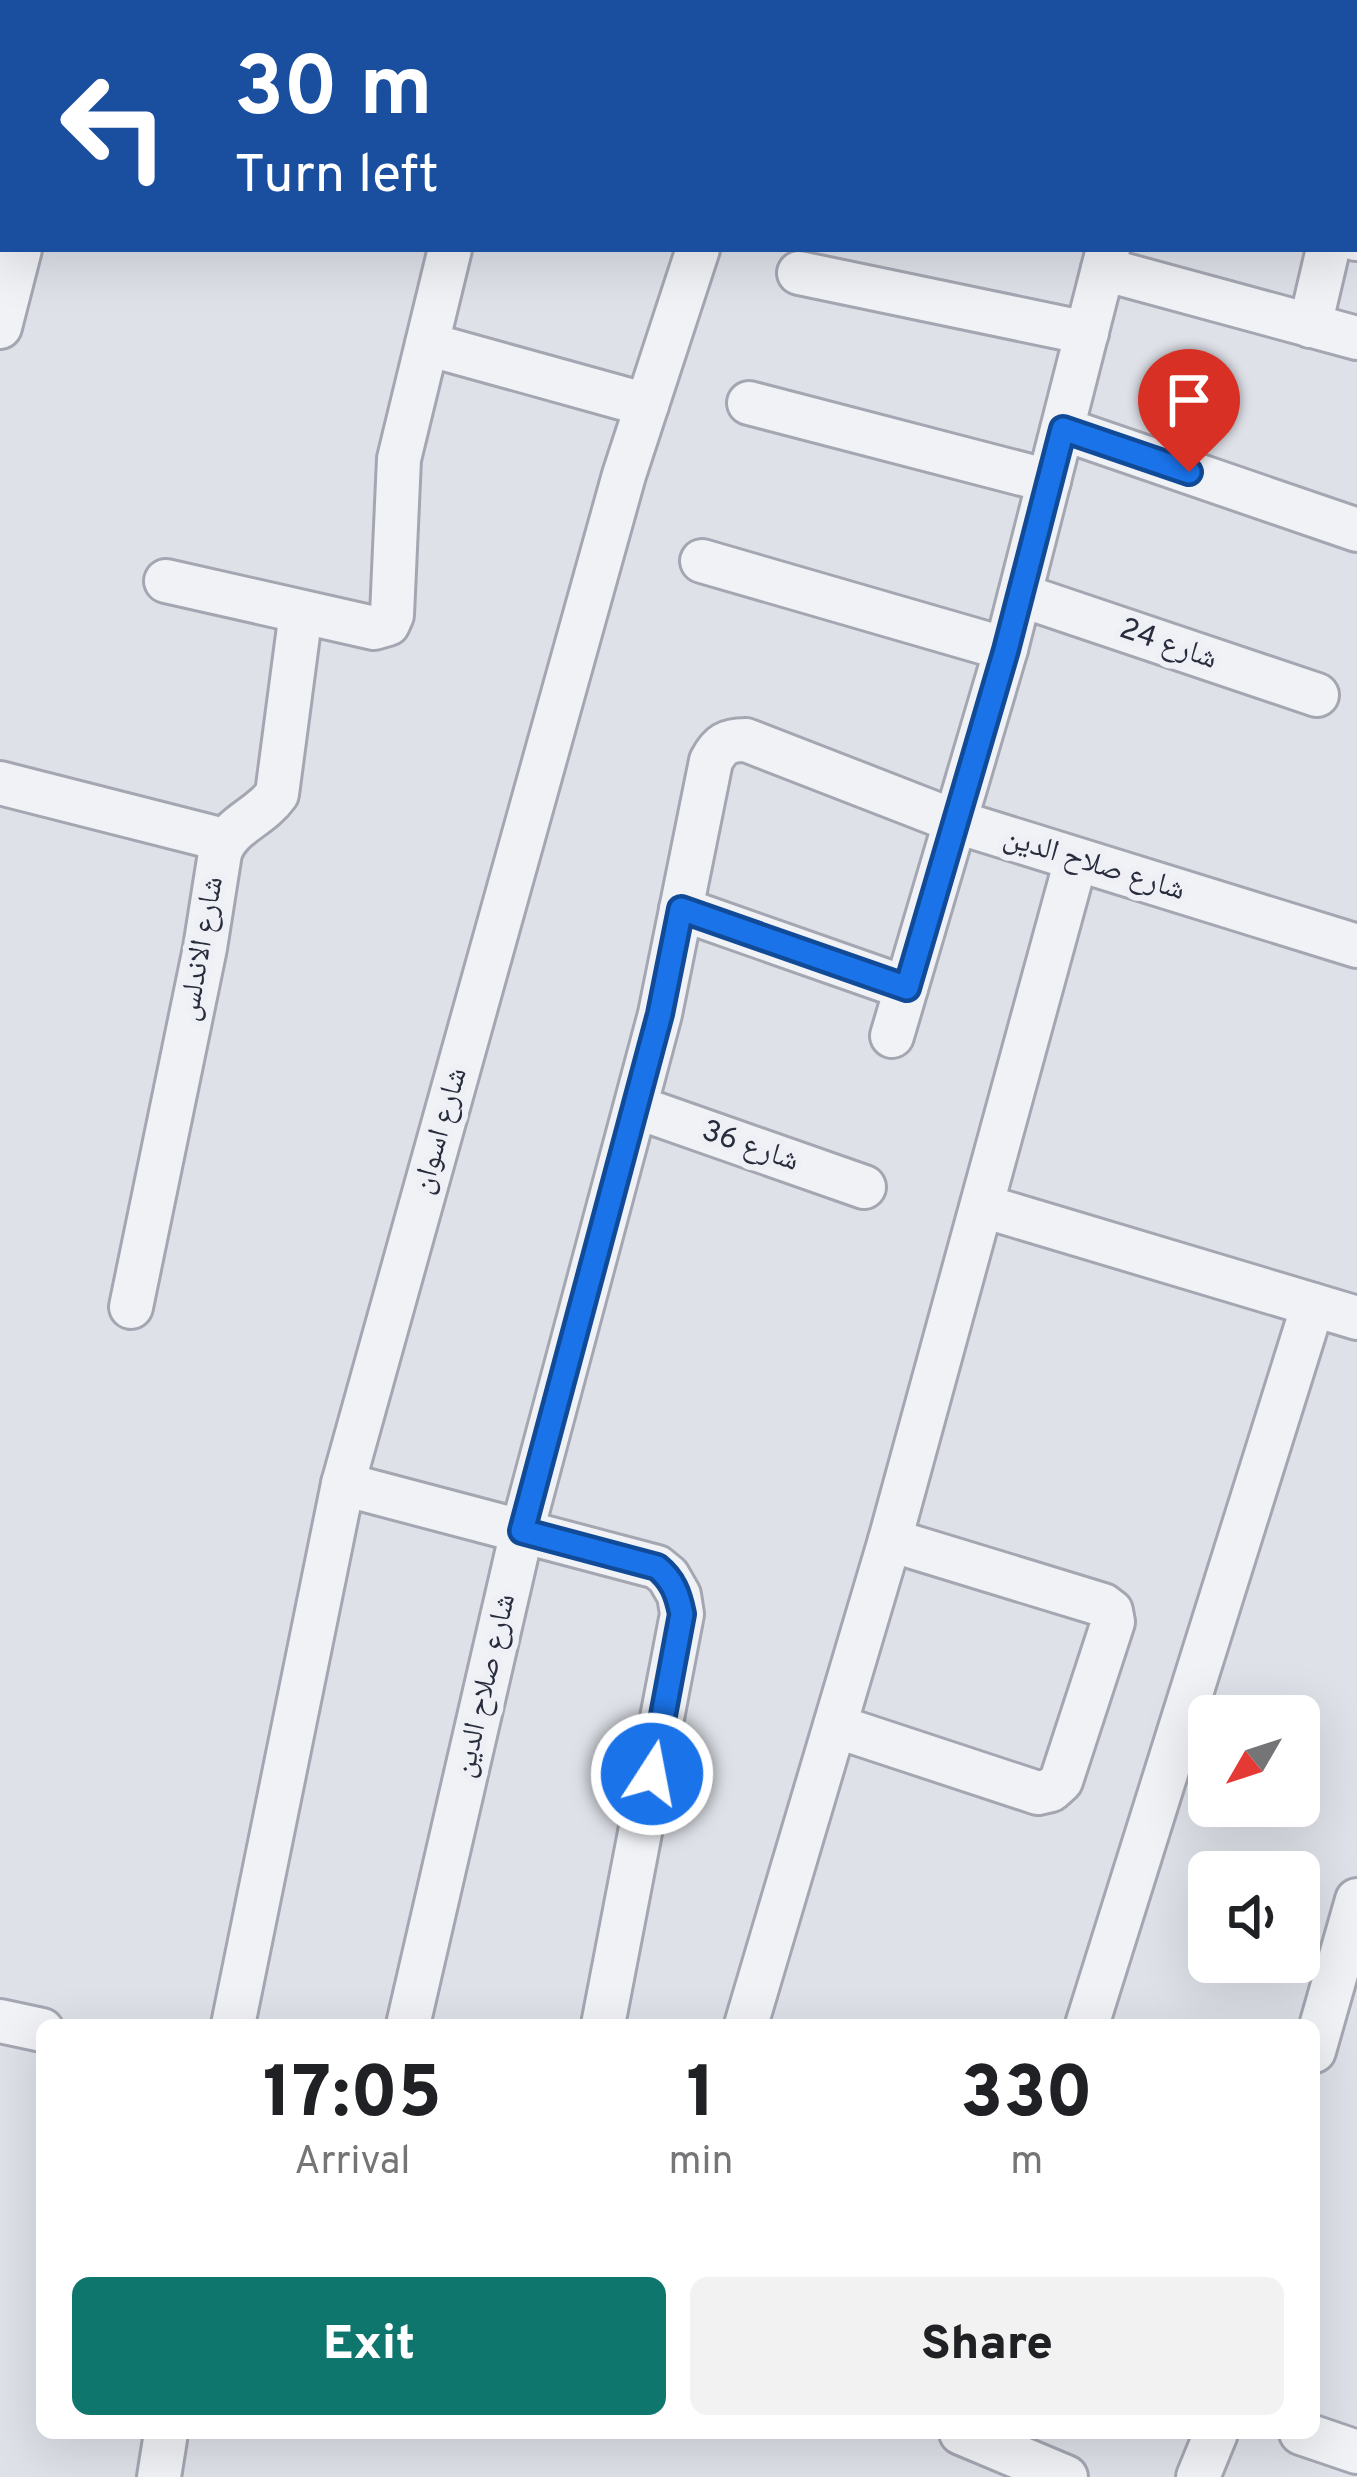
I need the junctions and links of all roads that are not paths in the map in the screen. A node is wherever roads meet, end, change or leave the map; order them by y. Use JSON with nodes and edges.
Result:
{"nodes":[{"id":1,"x":19,"y":252,"type":"edge"},
{"id":2,"x":449,"y":252,"type":"edge"},
{"id":3,"x":697,"y":252,"type":"edge"},
{"id":4,"x":1327,"y":252,"type":"edge"},
{"id":5,"x":1105,"y":259,"type":"edge"},
{"id":6,"x":799,"y":273,"type":"dead end"},
{"id":7,"x":1310,"y":326,"type":"junction"},
{"id":8,"x":0,"y":327,"type":"edge"},
{"id":9,"x":1087,"y":333,"type":"junction"},
{"id":10,"x":1357,"y":338,"type":"edge"},
{"id":11,"x":427,"y":344,"type":"junction"},
{"id":12,"x":749,"y":403,"type":"dead end"},
{"id":13,"x":646,"y":405,"type":"junction"},
{"id":14,"x":1063,"y":429,"type":"junction"},
{"id":15,"x":1049,"y":481,"type":"junction"},
{"id":16,"x":1357,"y":530,"type":"edge"},
{"id":17,"x":702,"y":561,"type":"dead end"},
{"id":18,"x":166,"y":581,"type":"dead end"},
{"id":19,"x":1020,"y":595,"type":"junction"},
{"id":20,"x":301,"y":612,"type":"junction"},
{"id":21,"x":1006,"y":650,"type":"junction"},
{"id":22,"x":1317,"y":694,"type":"dead end"},
{"id":23,"x":0,"y":783,"type":"edge"},
{"id":24,"x":957,"y":822,"type":"junction"},
{"id":25,"x":224,"y":840,"type":"junction"},
{"id":26,"x":1076,"y":860,"type":"junction"},
{"id":27,"x":681,"y":909,"type":"junction"},
{"id":28,"x":1357,"y":946,"type":"edge"},
{"id":29,"x":907,"y":988,"type":"junction"},
{"id":30,"x":892,"y":1036,"type":"dead end"},
{"id":31,"x":636,"y":1107,"type":"junction"},
{"id":32,"x":864,"y":1187,"type":"dead end"},
{"id":33,"x":983,"y":1206,"type":"junction"},
{"id":34,"x":1312,"y":1304,"type":"junction"},
{"id":35,"x":131,"y":1307,"type":"dead end"},
{"id":36,"x":1357,"y":1318,"type":"edge"},
{"id":37,"x":343,"y":1484,"type":"junction"},
{"id":38,"x":522,"y":1531,"type":"junction"},
{"id":39,"x":890,"y":1540,"type":"junction"},
{"id":40,"x":835,"y":1726,"type":"junction"},
{"id":41,"x":1357,"y":1900,"type":"edge"},
{"id":42,"x":1342,"y":2005,"type":"edge"},
{"id":43,"x":234,"y":2019,"type":"edge"},
{"id":44,"x":409,"y":2019,"type":"edge"},
{"id":45,"x":604,"y":2019,"type":"edge"},
{"id":46,"x":748,"y":2019,"type":"edge"},
{"id":47,"x":1089,"y":2019,"type":"edge"},
{"id":48,"x":0,"y":2021,"type":"edge"},
{"id":49,"x":36,"y":2029,"type":"edge"},
{"id":50,"x":1320,"y":2041,"type":"edge"},
{"id":51,"x":165,"y":2439,"type":"edge"},
{"id":52,"x":977,"y":2439,"type":"edge"},
{"id":53,"x":1214,"y":2439,"type":"edge"},
{"id":54,"x":1319,"y":2439,"type":"edge"},
{"id":55,"x":1357,"y":2452,"type":"edge"},
{"id":56,"x":158,"y":2477,"type":"edge"},
{"id":57,"x":1066,"y":2477,"type":"edge"},
{"id":58,"x":1198,"y":2477,"type":"edge"}],
"edges":[{"from":1,"to":8,"type":"street"},
{"from":2,"to":11,"type":"street"},
{"from":3,"to":13,"type":"street","name":"شارع اسوان"},
{"from":4,"to":7,"type":"street"},
{"from":5,"to":7,"type":"street"},
{"from":5,"to":9,"type":"street"},
{"from":6,"to":9,"type":"street"},
{"from":7,"to":10,"type":"street"},
{"from":9,"to":14,"type":"street"},
{"from":11,"to":13,"type":"street"},
{"from":11,"to":20,"type":"street"},
{"from":12,"to":15,"type":"street"},
{"from":13,"to":37,"type":"street","name":"شارع اسوان"},
{"from":14,"to":15,"type":"street"},
{"from":14,"to":16,"type":"street"},
{"from":15,"to":19,"type":"street"},
{"from":17,"to":21,"type":"street"},
{"from":18,"to":20,"type":"street"},
{"from":19,"to":21,"type":"street"},
{"from":19,"to":22,"type":"street","name":"شارع 24"},
{"from":20,"to":25,"type":"street","name":"شارع الاندلس"},
{"from":21,"to":24,"type":"street"},
{"from":23,"to":25,"type":"street"},
{"from":24,"to":26,"type":"street","name":"شارع صلاح الدين"},
{"from":24,"to":27,"type":"street","name":"شارع صلاح الدين"},
{"from":24,"to":29,"type":"street"},
{"from":25,"to":35,"type":"street","name":"شارع الاندلس"},
{"from":26,"to":28,"type":"street","name":"شارع صلاح الدين"},
{"from":26,"to":33,"type":"street"},
{"from":27,"to":29,"type":"street"},
{"from":27,"to":31,"type":"street","name":"شارع صلاح الدين"},
{"from":29,"to":30,"type":"street"},
{"from":31,"to":32,"type":"street","name":"شارع 36"},
{"from":31,"to":38,"type":"street","name":"شارع صلاح الدين"},
{"from":33,"to":34,"type":"street"},
{"from":33,"to":39,"type":"street"},
{"from":34,"to":36,"type":"street"},
{"from":34,"to":47,"type":"street"},
{"from":37,"to":38,"type":"street"},
{"from":37,"to":43,"type":"street","name":"شارع اسوان"},
{"from":38,"to":44,"type":"street","name":"شارع صلاح الدين"},
{"from":38,"to":45,"type":"street"},
{"from":39,"to":40,"type":"street"},
{"from":39,"to":40,"type":"street"},
{"from":40,"to":46,"type":"street"},
{"from":41,"to":42,"type":"street"},
{"from":42,"to":50,"type":"street"},
{"from":48,"to":49,"type":"street"},
{"from":51,"to":56,"type":"street"},
{"from":52,"to":57,"type":"street"},
{"from":53,"to":58,"type":"street"},
{"from":54,"to":55,"type":"street"}]}
